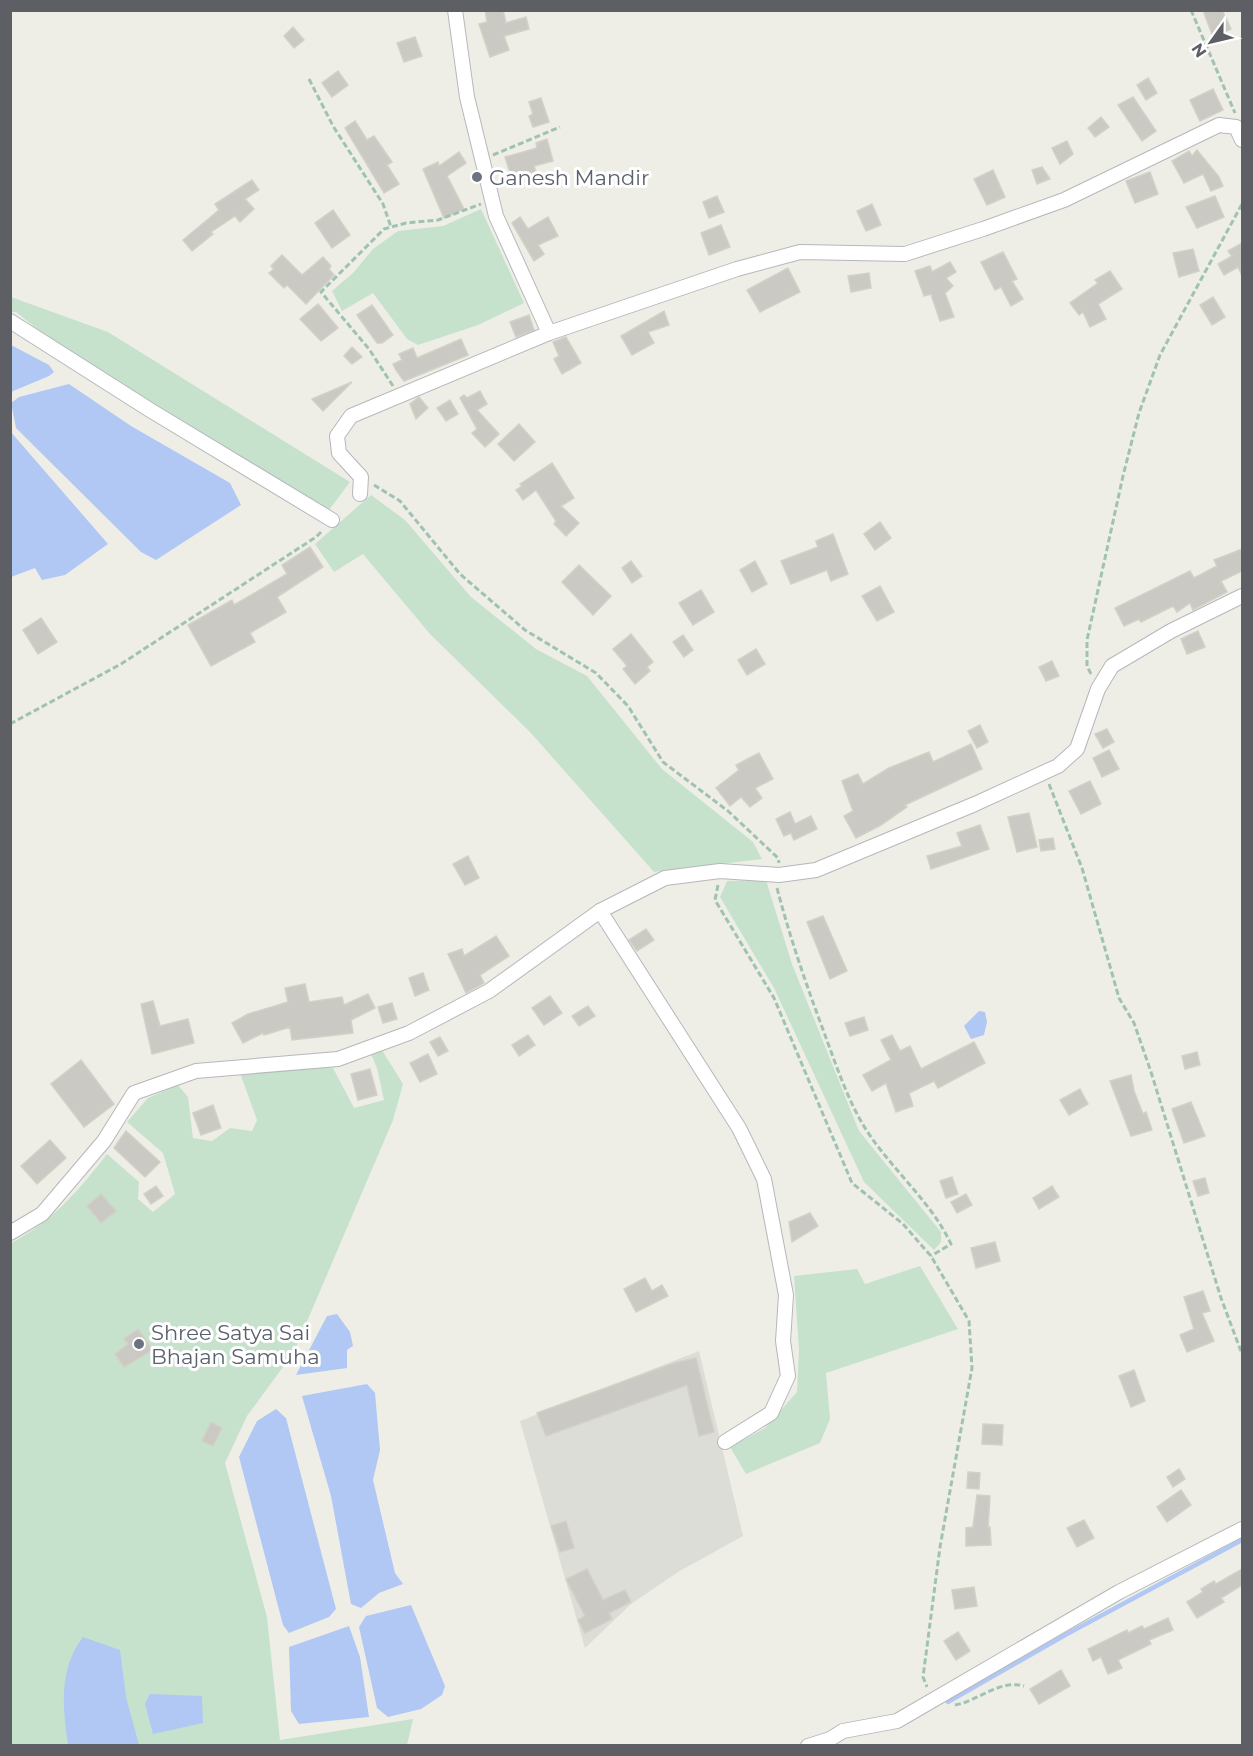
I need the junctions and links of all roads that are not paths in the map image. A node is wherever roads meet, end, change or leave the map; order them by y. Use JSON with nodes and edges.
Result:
{"nodes":[{"id":1,"x":455,"y":10,"type":"edge"},
{"id":2,"x":1239,"y":134,"type":"edge"},
{"id":3,"x":10,"y":321,"type":"edge"},
{"id":4,"x":549,"y":333,"type":"junction"},
{"id":5,"x":360,"y":494,"type":"road end"},
{"id":6,"x":332,"y":520,"type":"road end"},
{"id":7,"x":1242,"y":596,"type":"edge"},
{"id":8,"x":600,"y":911,"type":"junction"},
{"id":9,"x":10,"y":1233,"type":"edge"},
{"id":10,"x":725,"y":1442,"type":"dead end"},
{"id":11,"x":1242,"y":1529,"type":"edge"},
{"id":12,"x":831,"y":1742,"type":"edge"},
{"id":13,"x":808,"y":1746,"type":"edge"}],
"edges":[{"from":1,"to":4,"type":"street"},
{"from":2,"to":4,"type":"street"},
{"from":3,"to":6,"type":"street"},
{"from":4,"to":5,"type":"street"},
{"from":7,"to":8,"type":"street"},
{"from":8,"to":9,"type":"street"},
{"from":8,"to":10,"type":"street"},
{"from":11,"to":12,"type":"street"},
{"from":12,"to":13,"type":"street"}]}
